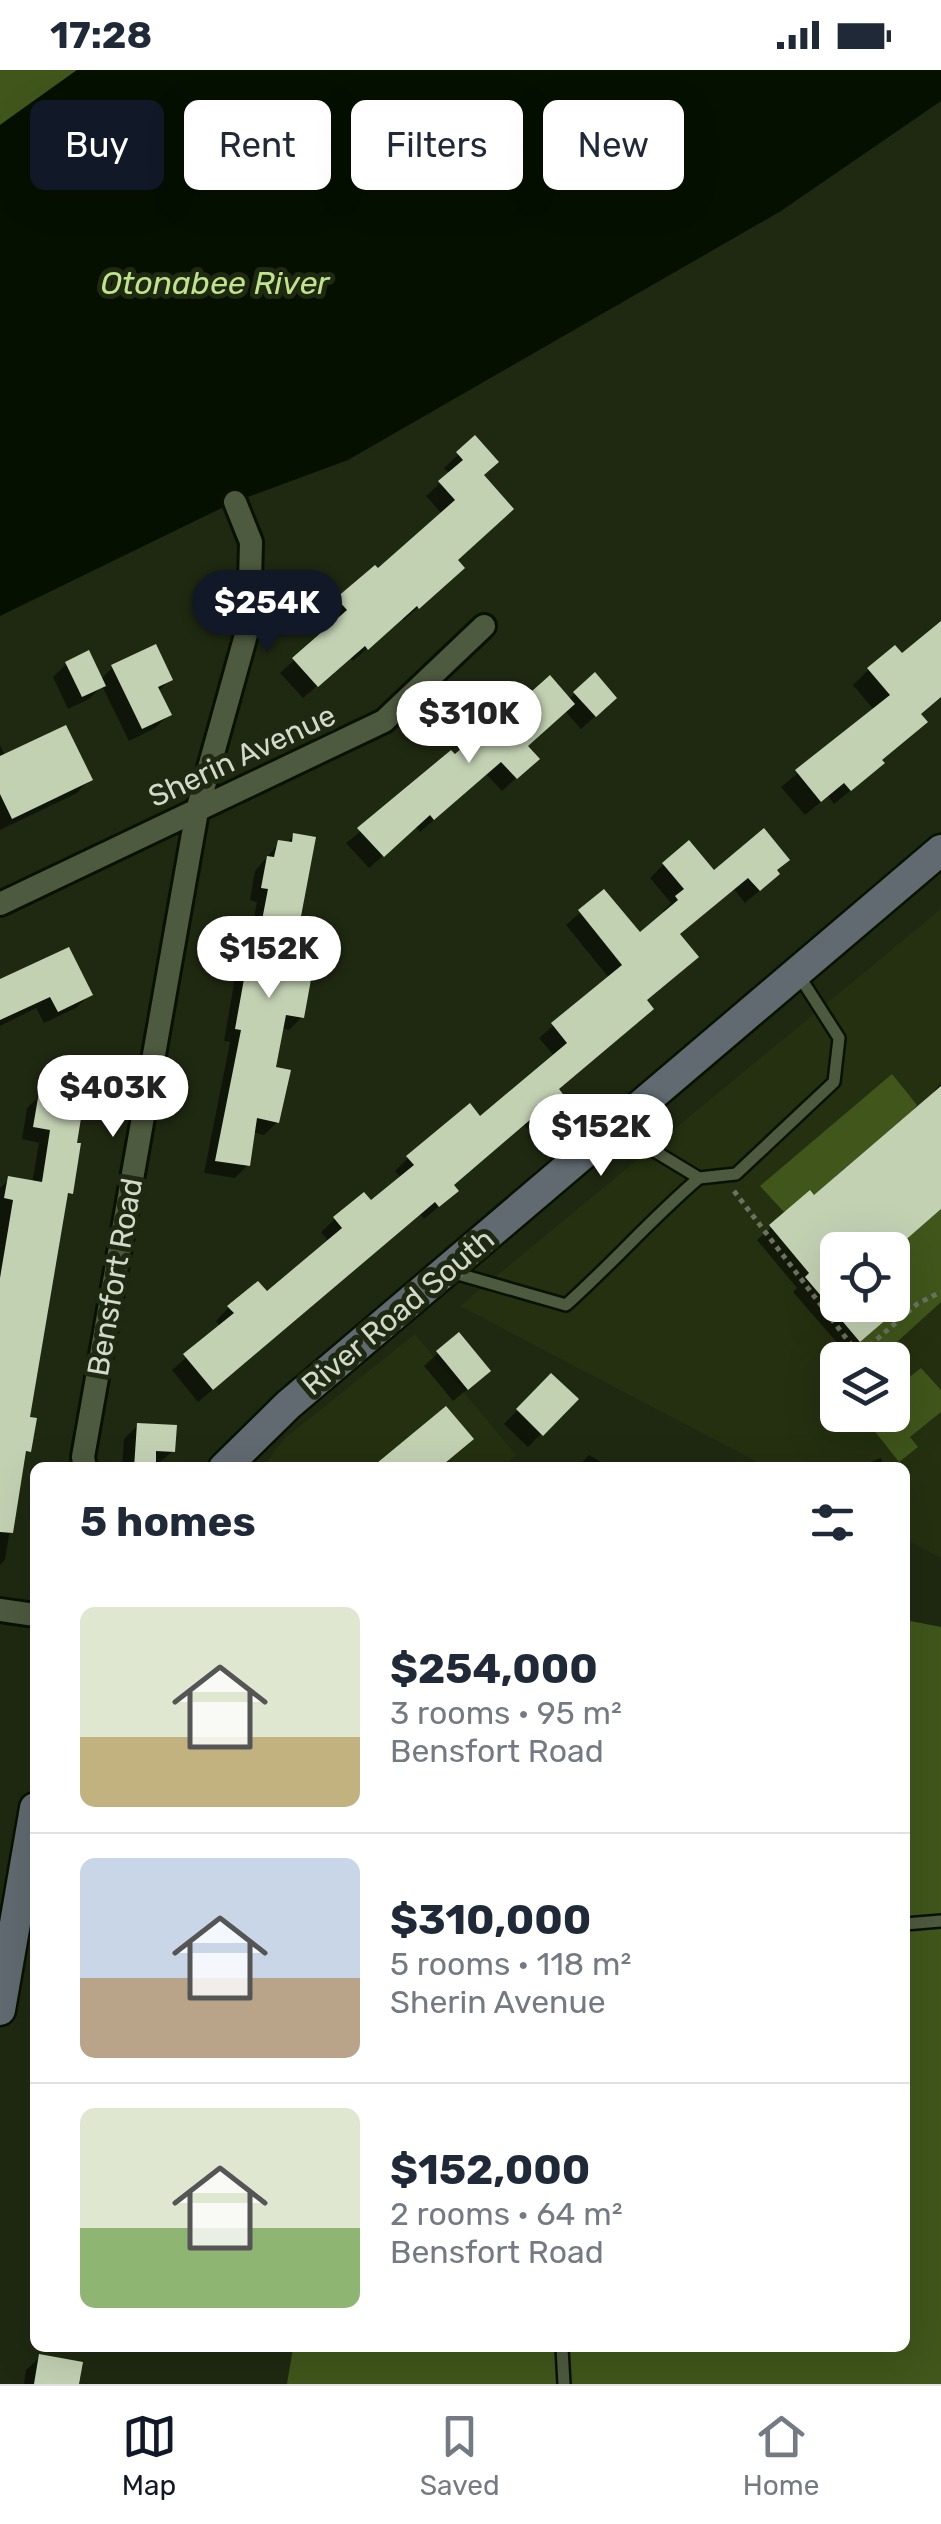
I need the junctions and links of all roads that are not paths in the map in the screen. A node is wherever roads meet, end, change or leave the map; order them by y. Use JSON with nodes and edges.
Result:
{"nodes":[{"id":1,"x":234,"y":502,"type":"dead end"},
{"id":2,"x":484,"y":626,"type":"dead end"},
{"id":3,"x":198,"y":811,"type":"junction"},
{"id":4,"x":941,"y":850,"type":"edge"},
{"id":5,"x":0,"y":904,"type":"edge"},
{"id":6,"x":797,"y":972,"type":"junction"},
{"id":7,"x":615,"y":1127,"type":"junction"},
{"id":8,"x":699,"y":1178,"type":"junction"},
{"id":9,"x":447,"y":1270,"type":"junction"},
{"id":10,"x":84,"y":1462,"type":"edge"},
{"id":11,"x":230,"y":1462,"type":"edge"},
{"id":12,"x":0,"y":1610,"type":"edge"},
{"id":13,"x":30,"y":1614,"type":"edge"},
{"id":14,"x":30,"y":1837,"type":"edge"},
{"id":15,"x":941,"y":1922,"type":"edge"},
{"id":16,"x":910,"y":1924,"type":"edge"},
{"id":17,"x":0,"y":2010,"type":"edge"},
{"id":18,"x":562,"y":2352,"type":"edge"},
{"id":19,"x":564,"y":2384,"type":"edge"}],
"edges":[{"from":1,"to":3,"type":"street","name":"Bensfort Road"},
{"from":2,"to":3,"type":"street","name":"Sherin Avenue"},
{"from":3,"to":5,"type":"street","name":"Sherin Avenue"},
{"from":3,"to":10,"type":"street","name":"Bensfort Road"},
{"from":4,"to":6,"type":"street","name":"River Road South"},
{"from":6,"to":7,"type":"street","name":"River Road South"},
{"from":6,"to":8,"type":"lane"},
{"from":7,"to":8,"type":"lane"},
{"from":7,"to":9,"type":"street","name":"River Road South"},
{"from":8,"to":9,"type":"lane"},
{"from":9,"to":11,"type":"street","name":"River Road South"},
{"from":12,"to":13,"type":"street"},
{"from":14,"to":17,"type":"street"},
{"from":15,"to":16,"type":"lane"},
{"from":18,"to":19,"type":"lane"}]}
